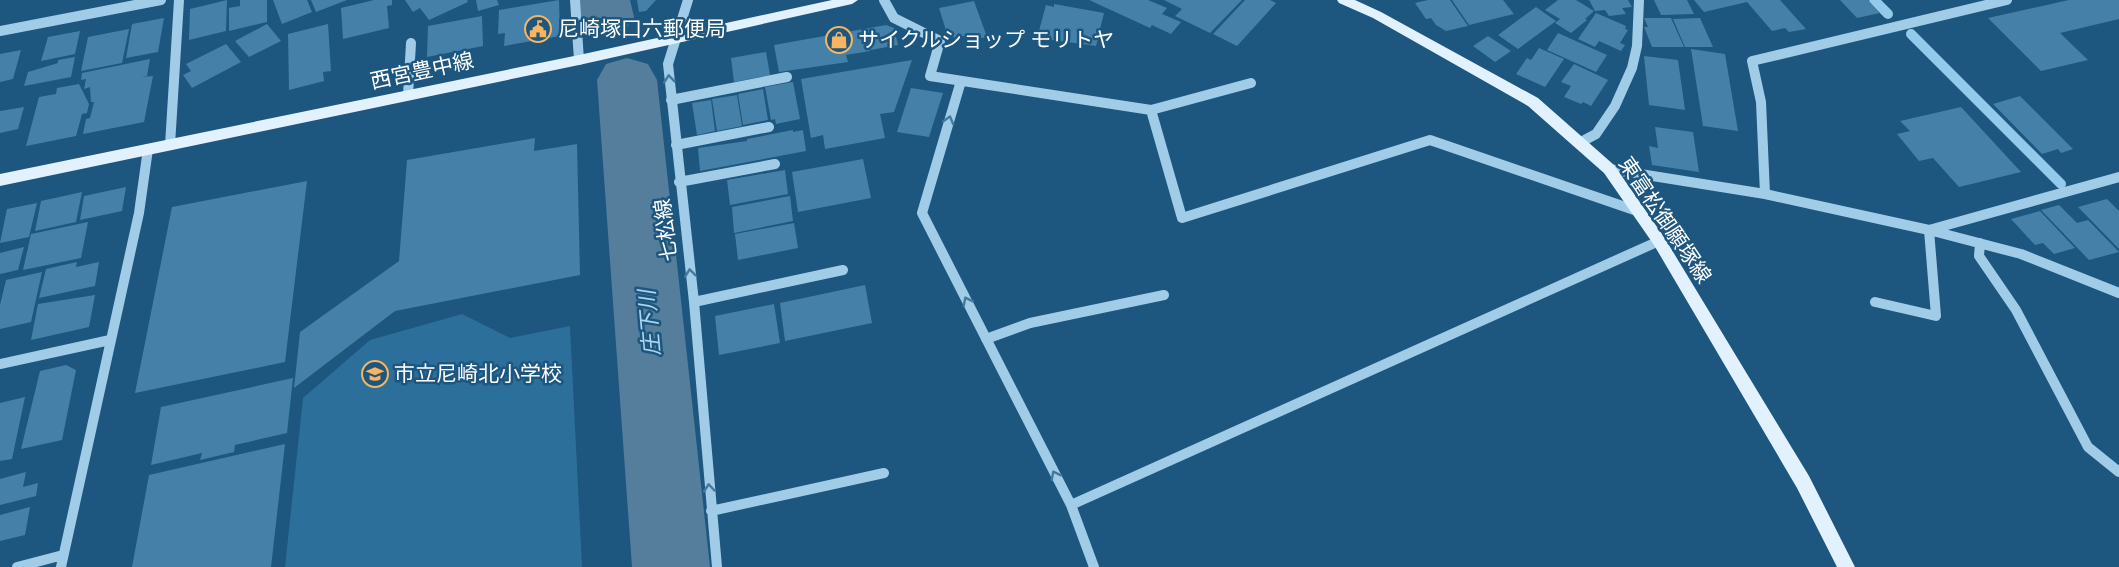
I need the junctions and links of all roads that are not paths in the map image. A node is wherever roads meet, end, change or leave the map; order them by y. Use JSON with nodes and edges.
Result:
{"nodes":[{"id":1,"x":161,"y":0,"type":"edge"},
{"id":2,"x":179,"y":0,"type":"edge"},
{"id":3,"x":575,"y":0,"type":"edge"},
{"id":4,"x":688,"y":0,"type":"edge"},
{"id":5,"x":852,"y":0,"type":"edge"},
{"id":6,"x":884,"y":0,"type":"edge"},
{"id":7,"x":1343,"y":0,"type":"edge"},
{"id":8,"x":1639,"y":0,"type":"edge"},
{"id":9,"x":2007,"y":0,"type":"edge"},
{"id":10,"x":0,"y":31,"type":"edge"},
{"id":11,"x":675,"y":37,"type":"junction"},
{"id":12,"x":411,"y":43,"type":"dead end"},
{"id":13,"x":579,"y":60,"type":"junction"},
{"id":14,"x":787,"y":77,"type":"dead end"},
{"id":15,"x":961,"y":81,"type":"junction"},
{"id":16,"x":1251,"y":83,"type":"dead end"},
{"id":17,"x":408,"y":95,"type":"junction"},
{"id":18,"x":671,"y":100,"type":"junction"},
{"id":19,"x":1151,"y":110,"type":"junction"},
{"id":20,"x":769,"y":127,"type":"dead end"},
{"id":21,"x":1581,"y":142,"type":"junction"},
{"id":22,"x":170,"y":145,"type":"junction"},
{"id":23,"x":676,"y":145,"type":"junction"},
{"id":24,"x":148,"y":149,"type":"junction"},
{"id":25,"x":775,"y":164,"type":"dead end"},
{"id":26,"x":1609,"y":169,"type":"junction"},
{"id":27,"x":2119,"y":177,"type":"edge"},
{"id":28,"x":0,"y":180,"type":"edge"},
{"id":29,"x":679,"y":182,"type":"junction"},
{"id":30,"x":1765,"y":194,"type":"junction"},
{"id":31,"x":1640,"y":212,"type":"junction"},
{"id":32,"x":1929,"y":230,"type":"junction"},
{"id":33,"x":1659,"y":241,"type":"junction"},
{"id":34,"x":1980,"y":243,"type":"junction"},
{"id":35,"x":843,"y":270,"type":"dead end"},
{"id":36,"x":2119,"y":292,"type":"edge"},
{"id":37,"x":1164,"y":295,"type":"dead end"},
{"id":38,"x":694,"y":302,"type":"junction"},
{"id":39,"x":1875,"y":302,"type":"dead end"},
{"id":40,"x":986,"y":339,"type":"junction"},
{"id":41,"x":110,"y":340,"type":"junction"},
{"id":42,"x":0,"y":364,"type":"edge"},
{"id":43,"x":2119,"y":472,"type":"edge"},
{"id":44,"x":884,"y":474,"type":"dead end"},
{"id":45,"x":1071,"y":505,"type":"junction"},
{"id":46,"x":711,"y":511,"type":"junction"},
{"id":47,"x":62,"y":561,"type":"edge"},
{"id":48,"x":17,"y":567,"type":"edge"},
{"id":49,"x":717,"y":567,"type":"edge"},
{"id":50,"x":1094,"y":567,"type":"edge"},
{"id":51,"x":1846,"y":567,"type":"edge"}],
"edges":[{"from":1,"to":10,"type":"street"},
{"from":2,"to":22,"type":"street"},
{"from":3,"to":13,"type":"street"},
{"from":4,"to":11,"type":"street","name":"七松線"},
{"from":5,"to":11,"type":"main road","name":"西宮豊中線"},
{"from":6,"to":15,"type":"street"},
{"from":7,"to":21,"type":"main road","name":"東富松御願塚線"},
{"from":8,"to":21,"type":"street"},
{"from":9,"to":30,"type":"street"},
{"from":11,"to":13,"type":"main road","name":"西宮豊中線"},
{"from":18,"to":11,"type":"street","name":"七松線","one_way":true},
{"from":12,"to":17,"type":"street"},
{"from":13,"to":17,"type":"main road","name":"西宮豊中線"},
{"from":14,"to":18,"type":"street"},
{"from":15,"to":19,"type":"street"},
{"from":40,"to":15,"type":"street","one_way":true},
{"from":16,"to":19,"type":"street"},
{"from":17,"to":22,"type":"main road","name":"西宮豊中線"},
{"from":18,"to":23,"type":"street","name":"七松線"},
{"from":19,"to":31,"type":"street"},
{"from":20,"to":23,"type":"street"},
{"from":21,"to":26,"type":"main road","name":"東富松御願塚線"},
{"from":22,"to":24,"type":"main road","name":"西宮豊中線"},
{"from":23,"to":29,"type":"street","name":"七松線"},
{"from":24,"to":28,"type":"main road","name":"西宮豊中線"},
{"from":24,"to":41,"type":"street"},
{"from":25,"to":29,"type":"street"},
{"from":26,"to":30,"type":"street"},
{"from":26,"to":31,"type":"main road","name":"東富松御願塚線"},
{"from":27,"to":32,"type":"street"},
{"from":38,"to":29,"type":"street","name":"七松線","one_way":true},
{"from":30,"to":32,"type":"street"},
{"from":31,"to":33,"type":"main road","name":"東富松御願塚線"},
{"from":32,"to":34,"type":"street"},
{"from":32,"to":39,"type":"street"},
{"from":33,"to":45,"type":"street"},
{"from":33,"to":51,"type":"main road","name":"東富松御願塚線"},
{"from":34,"to":36,"type":"street"},
{"from":34,"to":43,"type":"street"},
{"from":35,"to":38,"type":"street"},
{"from":37,"to":40,"type":"street"},
{"from":46,"to":38,"type":"street","name":"七松線","one_way":true},
{"from":45,"to":40,"type":"street","one_way":true},
{"from":41,"to":42,"type":"street"},
{"from":41,"to":47,"type":"street"},
{"from":44,"to":46,"type":"street"},
{"from":45,"to":50,"type":"street"},
{"from":46,"to":49,"type":"street","name":"七松線"},
{"from":47,"to":48,"type":"street"}]}
